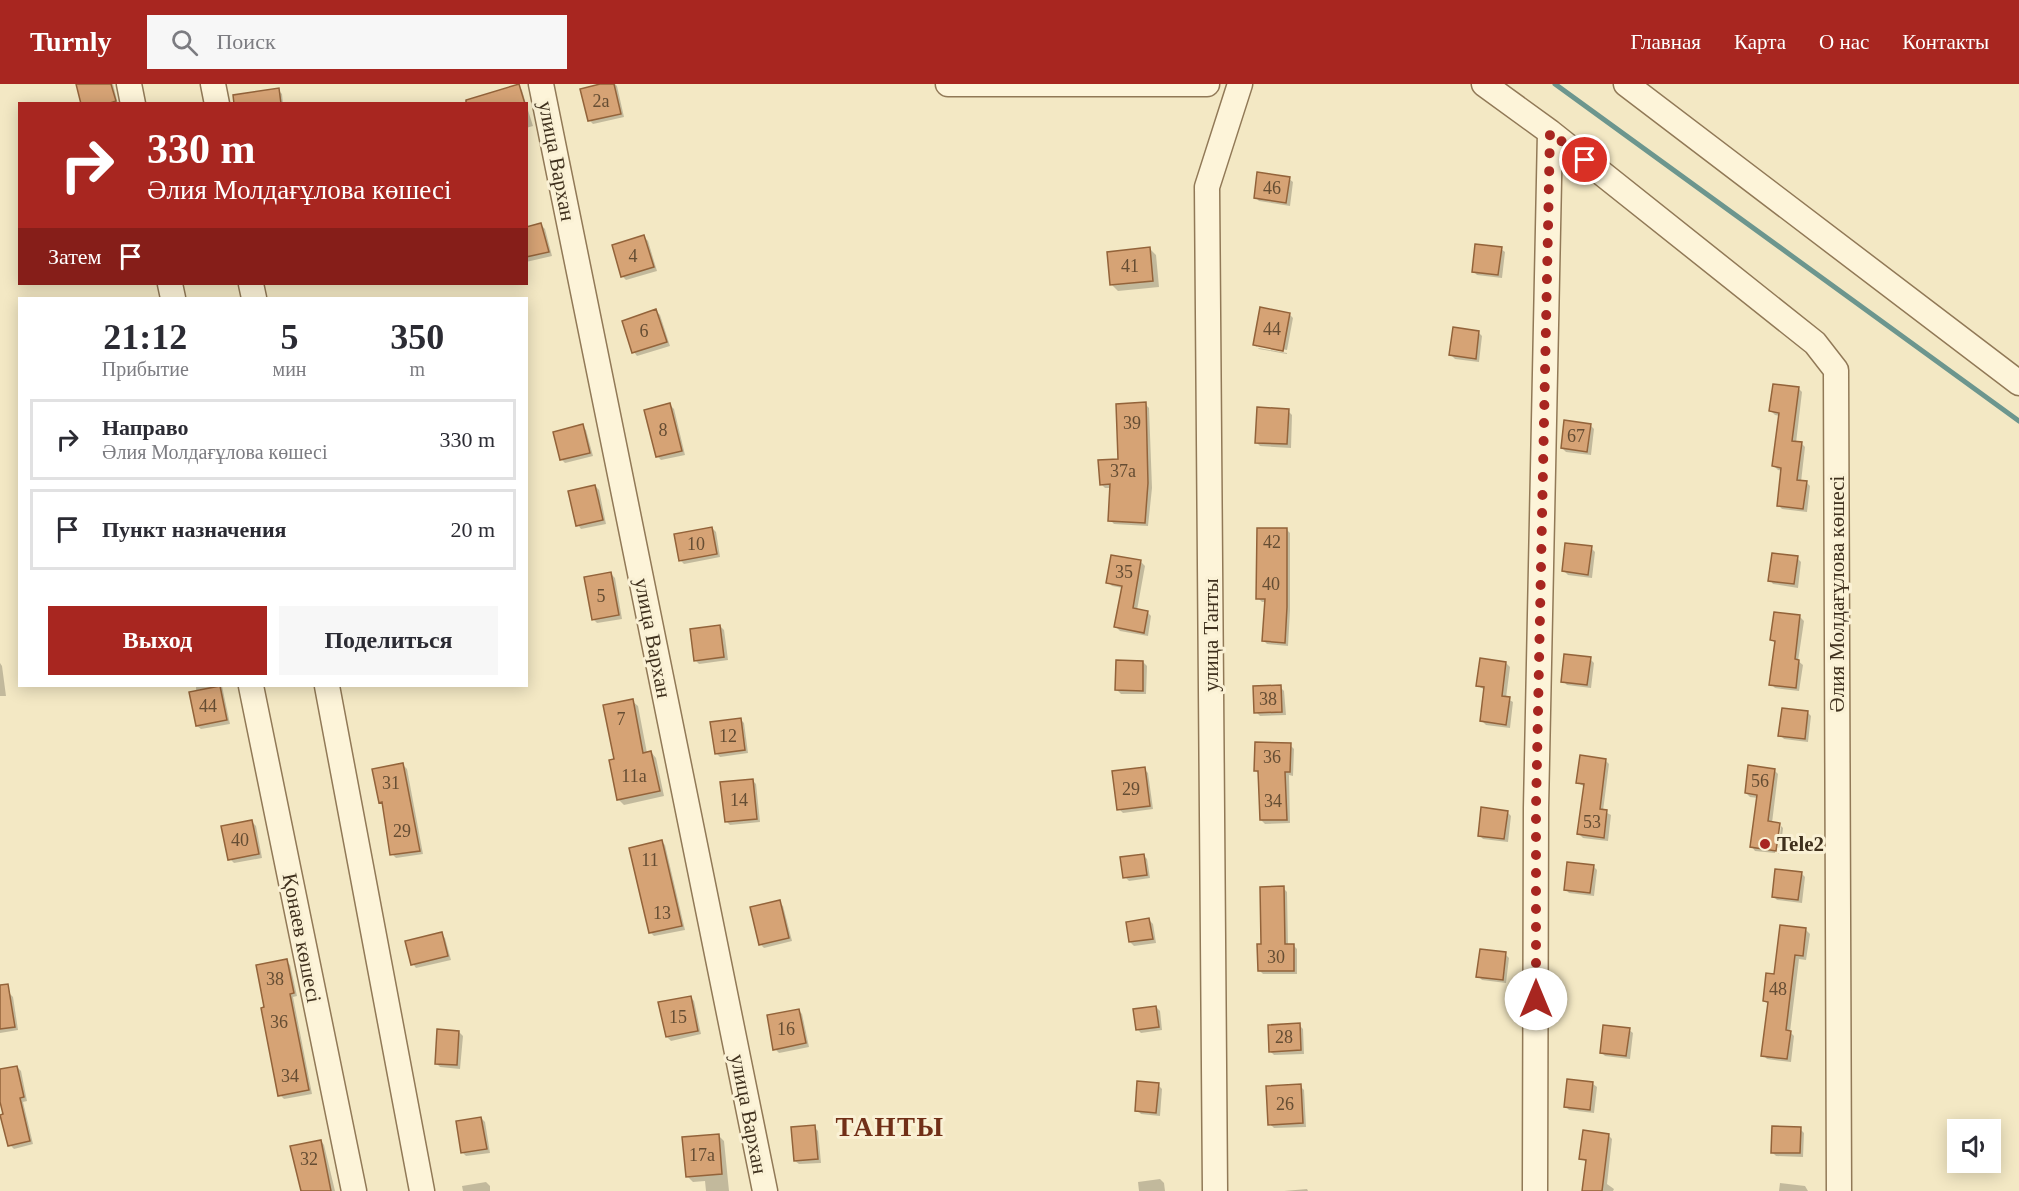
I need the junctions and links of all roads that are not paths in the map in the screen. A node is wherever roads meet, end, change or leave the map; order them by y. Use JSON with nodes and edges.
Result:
{"nodes":[{"id":1,"x":129,"y":84,"type":"edge"},
{"id":2,"x":213,"y":84,"type":"edge"},
{"id":3,"x":541,"y":84,"type":"edge"},
{"id":4,"x":948,"y":84,"type":"edge"},
{"id":5,"x":1206,"y":84,"type":"edge"},
{"id":6,"x":1240,"y":84,"type":"edge"},
{"id":7,"x":1484,"y":84,"type":"edge"},
{"id":8,"x":1626,"y":84,"type":"edge"},
{"id":9,"x":133,"y":102,"type":"edge"},
{"id":10,"x":217,"y":102,"type":"edge"},
{"id":11,"x":1550,"y":132,"type":"junction"},
{"id":12,"x":2019,"y":382,"type":"edge"},
{"id":13,"x":251,"y":687,"type":"edge"},
{"id":14,"x":327,"y":687,"type":"edge"},
{"id":15,"x":354,"y":1191,"type":"edge"},
{"id":16,"x":422,"y":1191,"type":"edge"},
{"id":17,"x":765,"y":1191,"type":"edge"},
{"id":18,"x":1215,"y":1191,"type":"edge"},
{"id":19,"x":1535,"y":1191,"type":"edge"},
{"id":20,"x":1839,"y":1191,"type":"edge"}],
"edges":[{"from":1,"to":9,"type":"street"},
{"from":2,"to":10,"type":"street"},
{"from":3,"to":17,"type":"street","name":"улица Вархан"},
{"from":4,"to":5,"type":"street"},
{"from":6,"to":18,"type":"street","name":"улица Танты"},
{"from":7,"to":11,"type":"street","name":"Әлия Молдағұлова көшесі"},
{"from":8,"to":12,"type":"street"},
{"from":11,"to":19,"type":"street"},
{"from":11,"to":20,"type":"street","name":"Әлия Молдағұлова көшесі"},
{"from":13,"to":15,"type":"street","name":"Қонаев көшесі"},
{"from":14,"to":16,"type":"street"}]}
